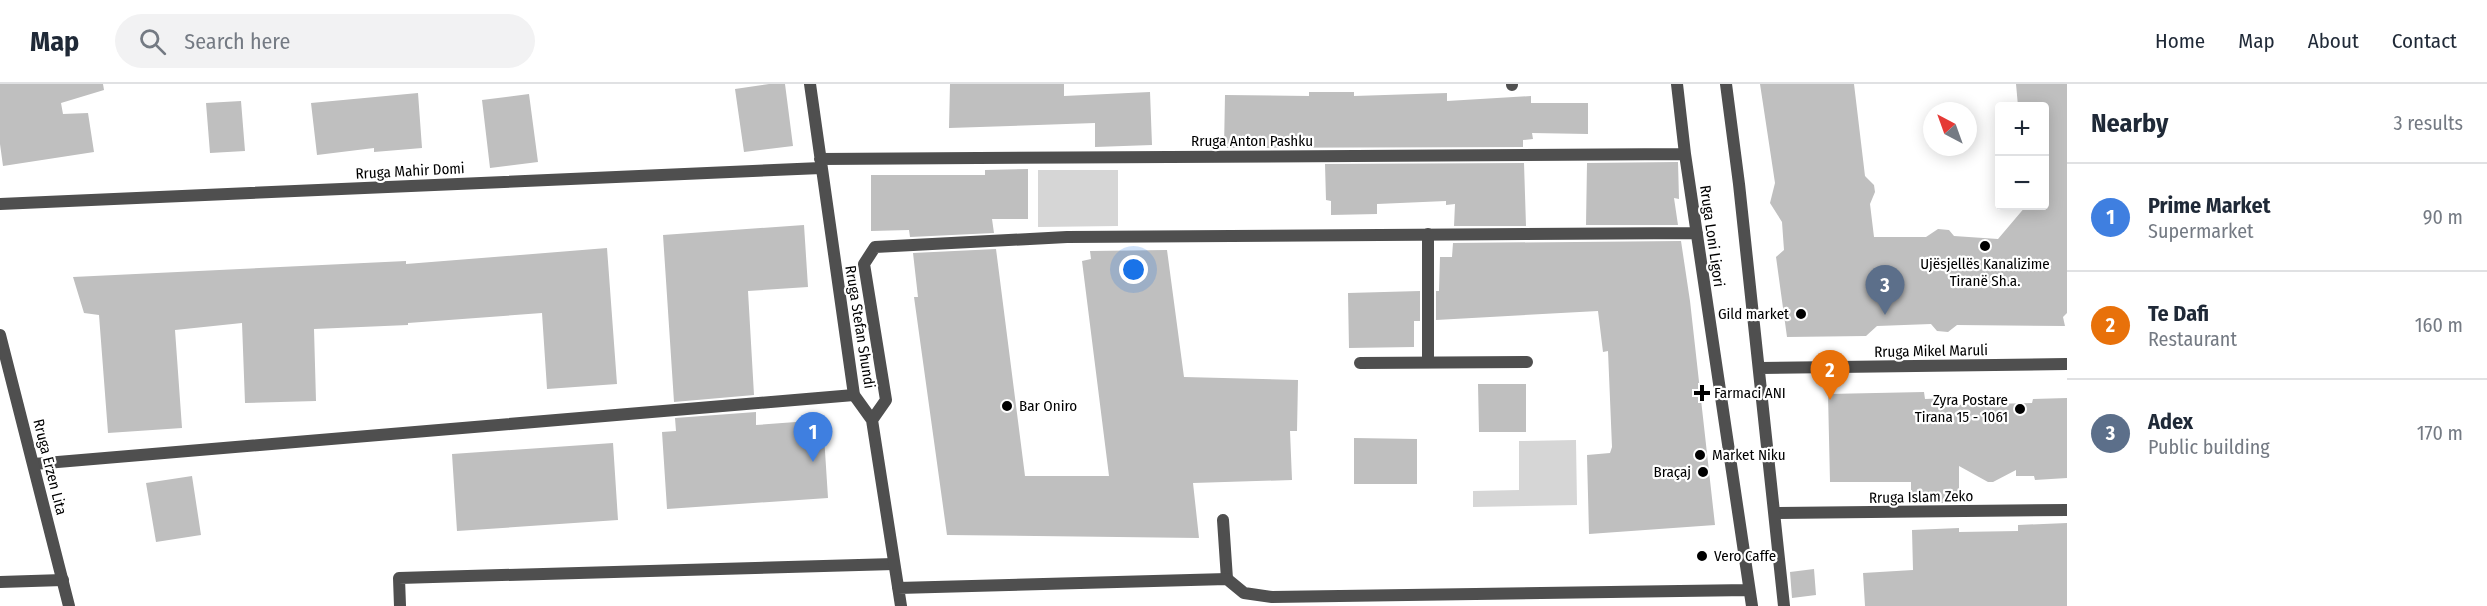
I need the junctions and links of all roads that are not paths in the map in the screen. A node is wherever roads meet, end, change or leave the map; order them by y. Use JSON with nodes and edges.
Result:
{"nodes":[{"id":1,"x":810,"y":84,"type":"edge"},
{"id":2,"x":1677,"y":84,"type":"edge"},
{"id":3,"x":1726,"y":84,"type":"edge"},
{"id":4,"x":1685,"y":154,"type":"junction"},
{"id":5,"x":820,"y":164,"type":"junction"},
{"id":6,"x":0,"y":204,"type":"edge"},
{"id":7,"x":1697,"y":233,"type":"junction"},
{"id":8,"x":1428,"y":234,"type":"junction"},
{"id":9,"x":0,"y":335,"type":"edge"},
{"id":10,"x":1428,"y":362,"type":"junction"},
{"id":11,"x":1527,"y":362,"type":"dead end"},
{"id":12,"x":1360,"y":363,"type":"dead end"},
{"id":13,"x":2067,"y":364,"type":"edge"},
{"id":14,"x":1760,"y":368,"type":"junction"},
{"id":15,"x":854,"y":395,"type":"junction"},
{"id":16,"x":872,"y":420,"type":"junction"},
{"id":17,"x":34,"y":464,"type":"junction"},
{"id":18,"x":2067,"y":510,"type":"edge"},
{"id":19,"x":1776,"y":513,"type":"junction"},
{"id":20,"x":1223,"y":520,"type":"dead end"},
{"id":21,"x":894,"y":564,"type":"junction"},
{"id":22,"x":1227,"y":579,"type":"junction"},
{"id":23,"x":63,"y":580,"type":"junction"},
{"id":24,"x":0,"y":582,"type":"edge"},
{"id":25,"x":898,"y":588,"type":"junction"},
{"id":26,"x":1749,"y":590,"type":"junction"},
{"id":27,"x":1273,"y":601,"type":"edge"},
{"id":28,"x":69,"y":606,"type":"edge"},
{"id":29,"x":400,"y":606,"type":"edge"},
{"id":30,"x":901,"y":606,"type":"edge"},
{"id":31,"x":1752,"y":606,"type":"edge"},
{"id":32,"x":1784,"y":606,"type":"edge"}],
"edges":[{"from":1,"to":5,"type":"street","name":"Rruga Stefan Shundi"},
{"from":2,"to":4,"type":"street","name":"Rruga Loni Ligori"},
{"from":3,"to":14,"type":"street","name":"Rruga Loni Ligori"},
{"from":4,"to":5,"type":"street","name":"Rruga Anton Pashku"},
{"from":4,"to":7,"type":"street","name":"Rruga Loni Ligori"},
{"from":5,"to":6,"type":"street","name":"Rruga Mahir Domi"},
{"from":5,"to":15,"type":"street","name":"Rruga Stefan Shundi"},
{"from":7,"to":8,"type":"street"},
{"from":7,"to":26,"type":"street","name":"Rruga Loni Ligori"},
{"from":8,"to":10,"type":"street"},
{"from":8,"to":16,"type":"street"},
{"from":9,"to":17,"type":"street","name":"Rruga Erzen Lita"},
{"from":10,"to":11,"type":"street"},
{"from":10,"to":12,"type":"street"},
{"from":13,"to":14,"type":"street","name":"Rruga Mikel Maruli"},
{"from":14,"to":19,"type":"street","name":"Rruga Loni Ligori"},
{"from":15,"to":16,"type":"street","name":"Rruga Stefan Shundi"},
{"from":15,"to":17,"type":"street"},
{"from":16,"to":21,"type":"street","name":"Rruga Stefan Shundi"},
{"from":17,"to":23,"type":"street","name":"Rruga Erzen Lita"},
{"from":18,"to":19,"type":"street","name":"Rruga Islam Zeko"},
{"from":19,"to":32,"type":"street","name":"Rruga Loni Ligori"},
{"from":20,"to":22,"type":"street"},
{"from":21,"to":25,"type":"street","name":"Rruga Stefan Shundi"},
{"from":21,"to":29,"type":"street"},
{"from":22,"to":25,"type":"street"},
{"from":22,"to":27,"type":"street"},
{"from":23,"to":24,"type":"street"},
{"from":23,"to":28,"type":"street","name":"Rruga Erzen Lita"},
{"from":25,"to":30,"type":"street","name":"Rruga Stefan Shundi"},
{"from":26,"to":27,"type":"street"},
{"from":26,"to":31,"type":"street","name":"Rruga Loni Ligori"}]}
